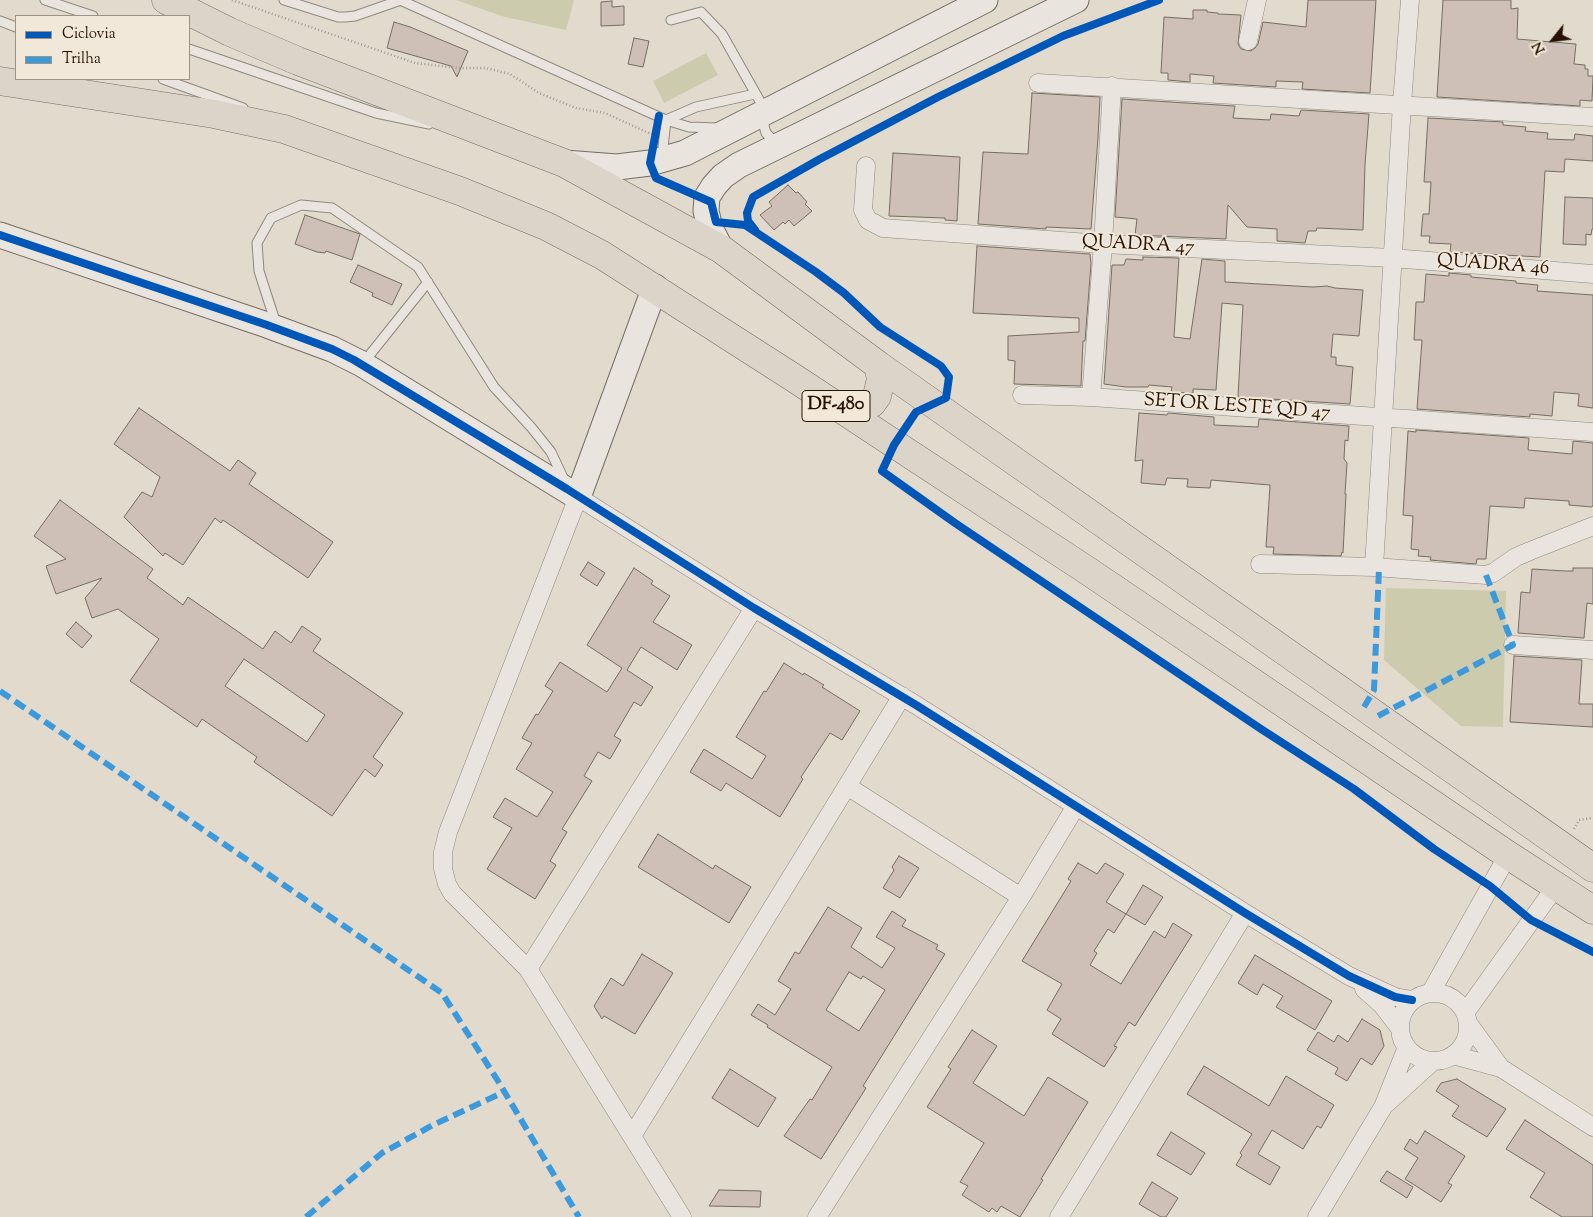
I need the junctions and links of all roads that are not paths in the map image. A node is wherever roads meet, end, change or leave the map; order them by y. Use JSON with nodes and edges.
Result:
{"nodes":[{"id":1,"x":45,"y":0,"type":"edge"},
{"id":2,"x":166,"y":0,"type":"edge"},
{"id":3,"x":284,"y":0,"type":"edge"},
{"id":4,"x":401,"y":0,"type":"edge"},
{"id":5,"x":985,"y":0,"type":"edge"},
{"id":6,"x":1076,"y":0,"type":"edge"},
{"id":7,"x":1257,"y":0,"type":"edge"},
{"id":8,"x":1410,"y":0,"type":"edge"},
{"id":9,"x":90,"y":15,"type":"edge"},
{"id":10,"x":671,"y":20,"type":"dead end"},
{"id":11,"x":0,"y":21,"type":"edge"},
{"id":12,"x":15,"y":27,"type":"edge"},
{"id":13,"x":1248,"y":41,"type":"dead end"},
{"id":14,"x":190,"y":49,"type":"edge"},
{"id":15,"x":166,"y":80,"type":"edge"},
{"id":16,"x":0,"y":81,"type":"edge"},
{"id":17,"x":1038,"y":83,"type":"dead end"},
{"id":18,"x":1112,"y":86,"type":"junction"},
{"id":19,"x":760,"y":103,"type":"junction"},
{"id":20,"x":1402,"y":104,"type":"junction"},
{"id":21,"x":1593,"y":117,"type":"edge"},
{"id":22,"x":663,"y":118,"type":"junction"},
{"id":23,"x":467,"y":125,"type":"junction"},
{"id":24,"x":736,"y":127,"type":"junction"},
{"id":25,"x":284,"y":129,"type":"junction"},
{"id":26,"x":789,"y":142,"type":"junction"},
{"id":27,"x":656,"y":162,"type":"junction"},
{"id":28,"x":564,"y":163,"type":"junction"},
{"id":29,"x":866,"y":166,"type":"dead end"},
{"id":30,"x":0,"y":235,"type":"edge"},
{"id":31,"x":1103,"y":244,"type":"junction"},
{"id":32,"x":721,"y":250,"type":"junction"},
{"id":33,"x":1392,"y":258,"type":"junction"},
{"id":34,"x":1593,"y":274,"type":"edge"},
{"id":35,"x":428,"y":282,"type":"junction"},
{"id":36,"x":655,"y":287,"type":"junction"},
{"id":37,"x":278,"y":329,"type":"junction"},
{"id":38,"x":362,"y":364,"type":"junction"},
{"id":39,"x":878,"y":364,"type":"junction"},
{"id":40,"x":1022,"y":395,"type":"dead end"},
{"id":41,"x":1091,"y":397,"type":"junction"},
{"id":42,"x":846,"y":412,"type":"junction"},
{"id":43,"x":1383,"y":418,"type":"junction"},
{"id":44,"x":1593,"y":432,"type":"edge"},
{"id":45,"x":573,"y":493,"type":"junction"},
{"id":46,"x":1593,"y":526,"type":"edge"},
{"id":47,"x":1260,"y":564,"type":"dead end"},
{"id":48,"x":1374,"y":567,"type":"junction"},
{"id":49,"x":754,"y":608,"type":"junction"},
{"id":50,"x":1514,"y":645,"type":"dead end"},
{"id":51,"x":1593,"y":650,"type":"edge"},
{"id":52,"x":902,"y":696,"type":"junction"},
{"id":53,"x":1403,"y":734,"type":"junction"},
{"id":54,"x":1377,"y":767,"type":"junction"},
{"id":55,"x":848,"y":786,"type":"junction"},
{"id":56,"x":1076,"y":806,"type":"junction"},
{"id":57,"x":1508,"y":855,"type":"junction"},
{"id":58,"x":1593,"y":868,"type":"edge"},
{"id":59,"x":1556,"y":886,"type":"junction"},
{"id":60,"x":1021,"y":897,"type":"junction"},
{"id":61,"x":1593,"y":910,"type":"edge"},
{"id":62,"x":1245,"y":913,"type":"junction"},
{"id":63,"x":528,"y":969,"type":"junction"},
{"id":64,"x":1349,"y":976,"type":"junction"},
{"id":65,"x":1431,"y":992,"type":"junction"},
{"id":66,"x":1412,"y":1000,"type":"junction"},
{"id":67,"x":1466,"y":1018,"type":"junction"},
{"id":68,"x":1400,"y":1027,"type":"junction"},
{"id":69,"x":1406,"y":1048,"type":"junction"},
{"id":70,"x":1453,"y":1055,"type":"junction"},
{"id":71,"x":1434,"y":1061,"type":"junction"},
{"id":72,"x":1501,"y":1068,"type":"junction"},
{"id":73,"x":1383,"y":1107,"type":"junction"},
{"id":74,"x":1593,"y":1127,"type":"edge"},
{"id":75,"x":632,"y":1136,"type":"junction"},
{"id":76,"x":682,"y":1217,"type":"edge"},
{"id":77,"x":817,"y":1217,"type":"edge"},
{"id":78,"x":1059,"y":1217,"type":"edge"},
{"id":79,"x":1317,"y":1217,"type":"edge"}],
"edges":[{"from":1,"to":9,"type":"lane"},
{"from":2,"to":23,"type":"main road","number":"DF-480"},
{"from":3,"to":4,"type":"lane"},
{"from":4,"to":22,"type":"lane"},
{"from":5,"to":19,"type":"main road"},
{"from":6,"to":26,"type":"main road"},
{"from":7,"to":13,"type":"street"},
{"from":8,"to":20,"type":"street"},
{"from":10,"to":19,"type":"lane"},
{"from":11,"to":12,"type":"lane"},
{"from":14,"to":23,"type":"lane"},
{"from":15,"to":25,"type":"lane"},
{"from":16,"to":25,"type":"main road","number":"DF-480"},
{"from":17,"to":18,"type":"street"},
{"from":18,"to":20,"type":"street"},
{"from":18,"to":31,"type":"street"},
{"from":19,"to":22,"type":"lane"},
{"from":19,"to":24,"type":"main road"},
{"from":19,"to":26,"type":"lane"},
{"from":20,"to":21,"type":"street"},
{"from":20,"to":33,"type":"street"},
{"from":22,"to":24,"type":"lane"},
{"from":22,"to":27,"type":"lane"},
{"from":23,"to":28,"type":"main road","number":"DF-480"},
{"from":24,"to":27,"type":"main road"},
{"from":25,"to":36,"type":"main road","number":"DF-480"},
{"from":26,"to":32,"type":"main road"},
{"from":27,"to":28,"type":"main road"},
{"from":28,"to":32,"type":"main road","number":"DF-480"},
{"from":29,"to":31,"type":"street","name":"QUADRA 47"},
{"from":30,"to":37,"type":"main road"},
{"from":31,"to":33,"type":"street","name":"QUADRA 47"},
{"from":31,"to":41,"type":"street"},
{"from":32,"to":39,"type":"main road","number":"DF-480"},
{"from":33,"to":34,"type":"street","name":"QUADRA 46"},
{"from":33,"to":43,"type":"street"},
{"from":35,"to":37,"type":"lane"},
{"from":35,"to":38,"type":"lane"},
{"from":35,"to":45,"type":"lane"},
{"from":36,"to":42,"type":"main road","number":"DF-480"},
{"from":36,"to":45,"type":"main road"},
{"from":37,"to":38,"type":"main road"},
{"from":38,"to":45,"type":"main road"},
{"from":39,"to":42,"type":"main road"},
{"from":39,"to":53,"type":"main road","number":"DF-480"},
{"from":40,"to":41,"type":"street","name":"SETOR LESTE QD 47"},
{"from":41,"to":43,"type":"street","name":"SETOR LESTE QD 47"},
{"from":42,"to":54,"type":"main road","number":"DF-480"},
{"from":43,"to":44,"type":"street","name":"SETOR LESTE QD 47"},
{"from":43,"to":48,"type":"street"},
{"from":45,"to":49,"type":"street"},
{"from":45,"to":63,"type":"street"},
{"from":46,"to":48,"type":"street"},
{"from":47,"to":48,"type":"street"},
{"from":49,"to":52,"type":"street"},
{"from":49,"to":63,"type":"street"},
{"from":50,"to":51,"type":"street"},
{"from":52,"to":55,"type":"street"},
{"from":52,"to":56,"type":"street"},
{"from":53,"to":54,"type":"main road"},
{"from":53,"to":58,"type":"main road","number":"DF-480"},
{"from":54,"to":57,"type":"main road","number":"DF-480"},
{"from":55,"to":60,"type":"street"},
{"from":55,"to":75,"type":"street"},
{"from":56,"to":60,"type":"street"},
{"from":56,"to":62,"type":"street"},
{"from":57,"to":59,"type":"main road","number":"DF-480"},
{"from":57,"to":65,"type":"street"},
{"from":59,"to":61,"type":"main road","number":"DF-480"},
{"from":59,"to":67,"type":"street"},
{"from":60,"to":77,"type":"street"},
{"from":62,"to":64,"type":"street"},
{"from":62,"to":78,"type":"street"},
{"from":63,"to":75,"type":"street"},
{"from":64,"to":66,"type":"street"},
{"from":64,"to":68,"type":"street"},
{"from":65,"to":66,"type":"street"},
{"from":65,"to":67,"type":"street"},
{"from":66,"to":68,"type":"street"},
{"from":67,"to":70,"type":"street"},
{"from":67,"to":72,"type":"street"},
{"from":68,"to":69,"type":"street"},
{"from":69,"to":71,"type":"street"},
{"from":69,"to":73,"type":"street"},
{"from":70,"to":71,"type":"street"},
{"from":70,"to":72,"type":"street"},
{"from":71,"to":73,"type":"street"},
{"from":72,"to":74,"type":"street"},
{"from":73,"to":79,"type":"street"},
{"from":75,"to":76,"type":"street"}]}
